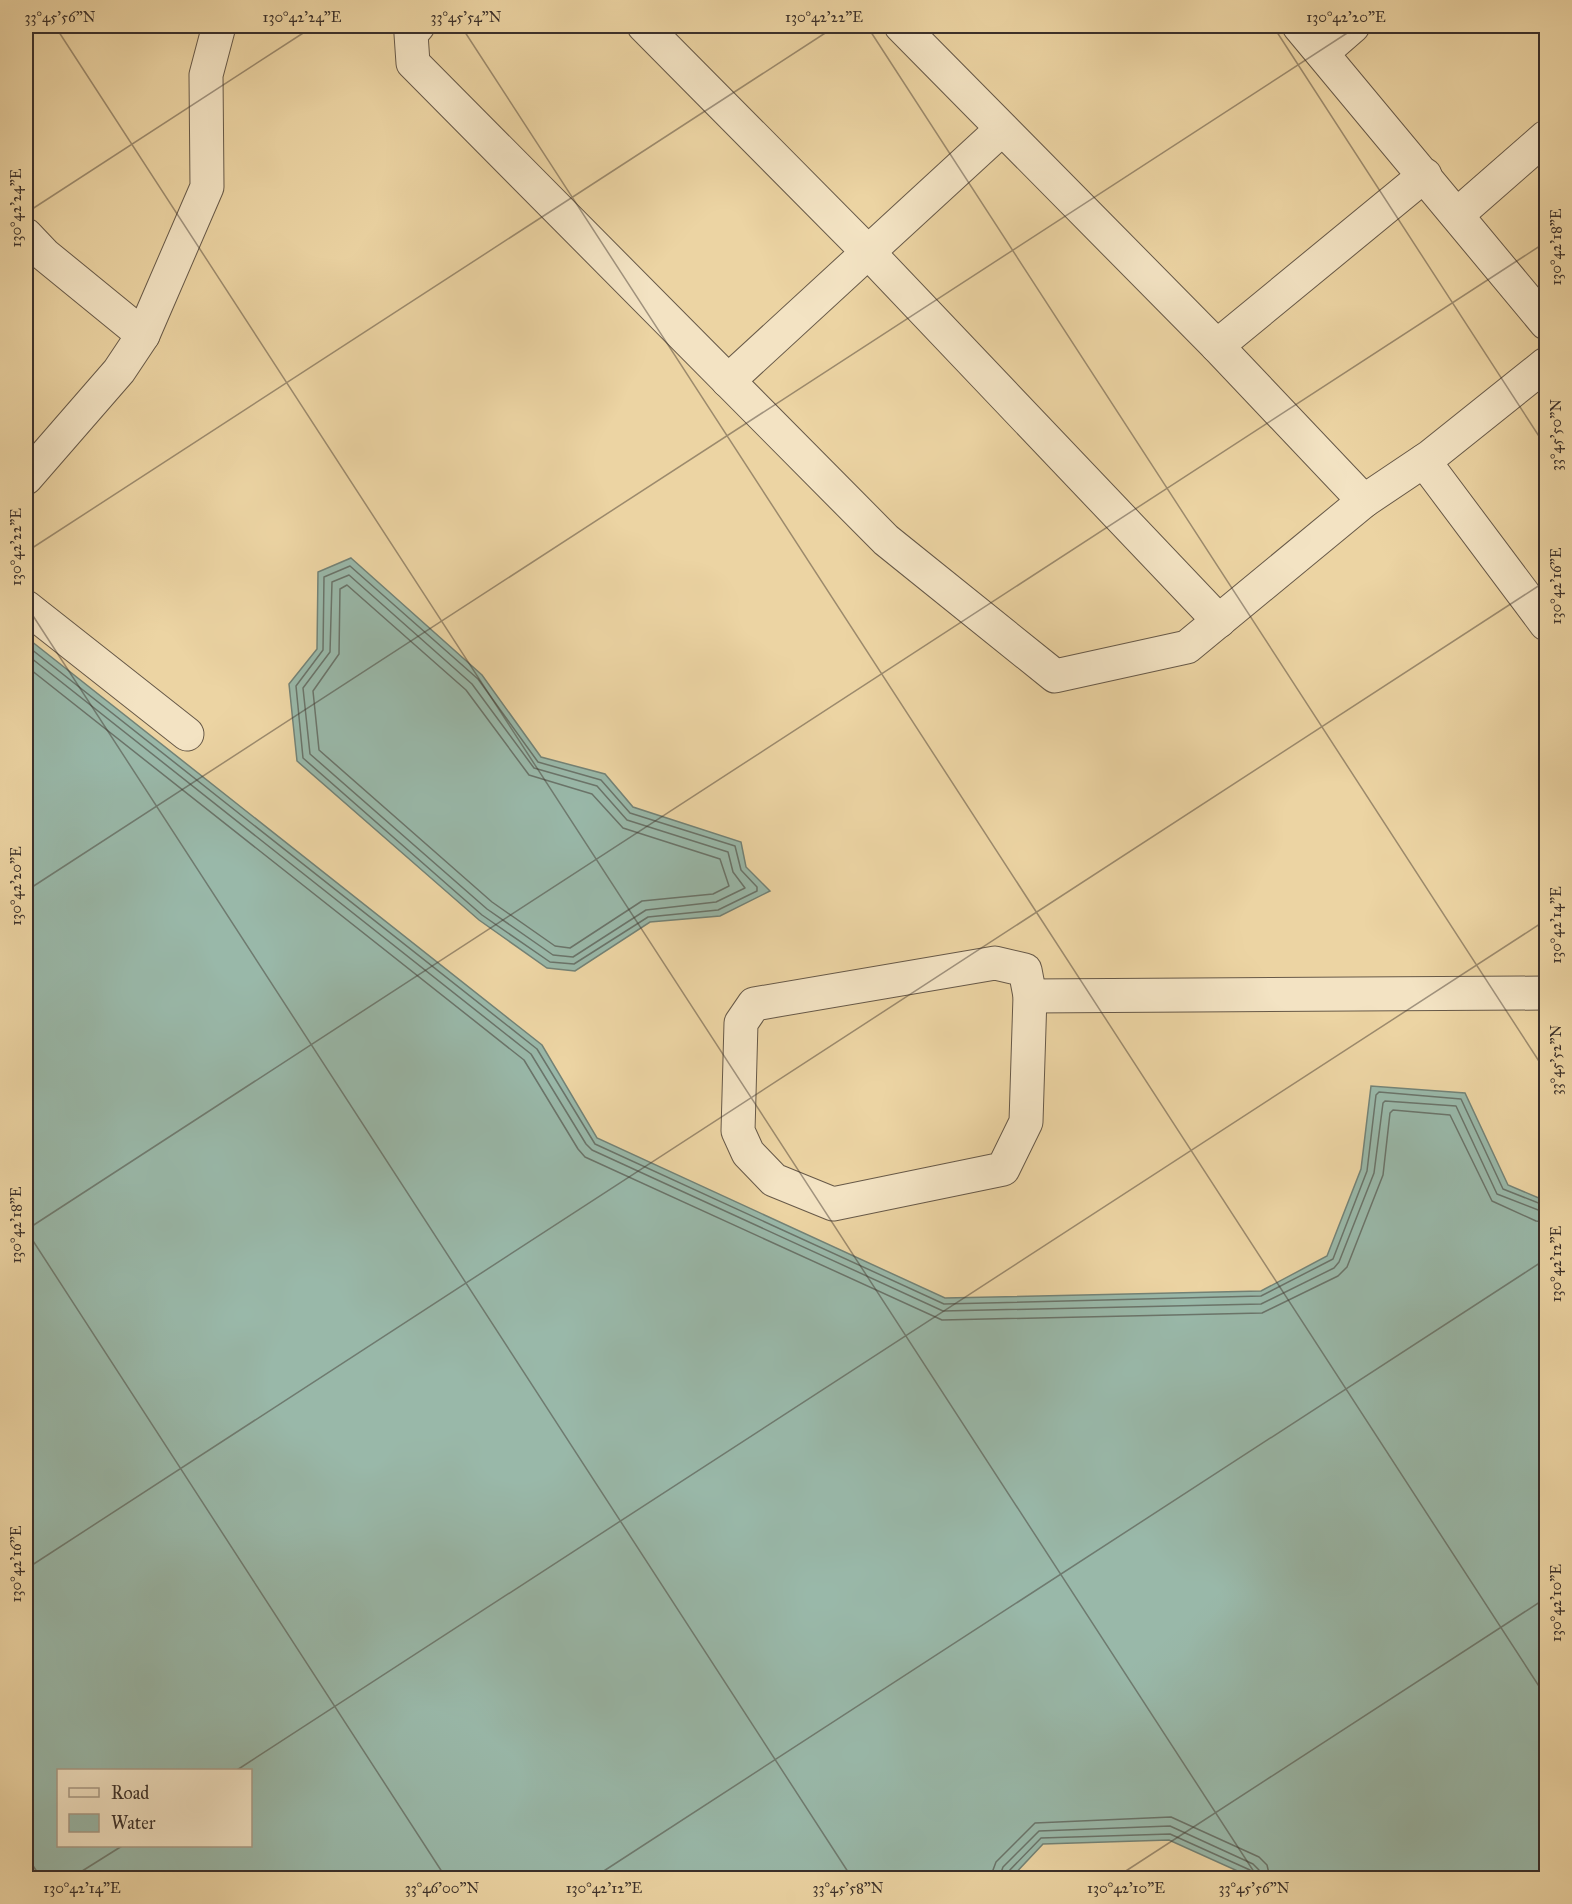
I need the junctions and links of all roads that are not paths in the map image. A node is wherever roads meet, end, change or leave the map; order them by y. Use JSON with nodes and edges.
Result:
{"nodes":[{"id":1,"x":219,"y":26,"type":"edge"},
{"id":2,"x":418,"y":26,"type":"edge"},
{"id":3,"x":645,"y":26,"type":"edge"},
{"id":4,"x":901,"y":26,"type":"edge"},
{"id":5,"x":1299,"y":26,"type":"edge"},
{"id":6,"x":1353,"y":26,"type":"edge"},
{"id":7,"x":1322,"y":53,"type":"junction"},
{"id":8,"x":1002,"y":129,"type":"junction"},
{"id":9,"x":1546,"y":137,"type":"edge"},
{"id":10,"x":1425,"y":175,"type":"junction"},
{"id":11,"x":1458,"y":213,"type":"junction"},
{"id":12,"x":26,"y":235,"type":"edge"},
{"id":13,"x":868,"y":252,"type":"junction"},
{"id":14,"x":1546,"y":322,"type":"edge"},
{"id":15,"x":143,"y":335,"type":"junction"},
{"id":16,"x":1217,"y":346,"type":"junction"},
{"id":17,"x":1546,"y":364,"type":"edge"},
{"id":18,"x":728,"y":381,"type":"junction"},
{"id":19,"x":1424,"y":461,"type":"junction"},
{"id":20,"x":26,"y":478,"type":"edge"},
{"id":21,"x":1364,"y":501,"type":"junction"},
{"id":22,"x":26,"y":607,"type":"edge"},
{"id":23,"x":1219,"y":621,"type":"junction"},
{"id":24,"x":1546,"y":624,"type":"edge"},
{"id":25,"x":187,"y":734,"type":"dead end"},
{"id":26,"x":1546,"y":993,"type":"edge"},
{"id":27,"x":1030,"y":996,"type":"junction"}],
"edges":[{"from":1,"to":15,"type":"street"},
{"from":2,"to":18,"type":"street"},
{"from":3,"to":13,"type":"street"},
{"from":4,"to":8,"type":"street"},
{"from":5,"to":7,"type":"street"},
{"from":6,"to":7,"type":"street"},
{"from":7,"to":10,"type":"street"},
{"from":8,"to":13,"type":"street"},
{"from":8,"to":16,"type":"street"},
{"from":9,"to":11,"type":"street"},
{"from":10,"to":11,"type":"street"},
{"from":10,"to":16,"type":"street"},
{"from":11,"to":14,"type":"street"},
{"from":12,"to":15,"type":"street"},
{"from":13,"to":18,"type":"street"},
{"from":13,"to":23,"type":"street"},
{"from":15,"to":20,"type":"street"},
{"from":16,"to":21,"type":"street"},
{"from":17,"to":19,"type":"street"},
{"from":18,"to":23,"type":"street"},
{"from":19,"to":21,"type":"street"},
{"from":19,"to":24,"type":"street"},
{"from":21,"to":23,"type":"street"},
{"from":22,"to":25,"type":"street"},
{"from":26,"to":27,"type":"street"},
{"from":27,"to":27,"type":"street"}]}
